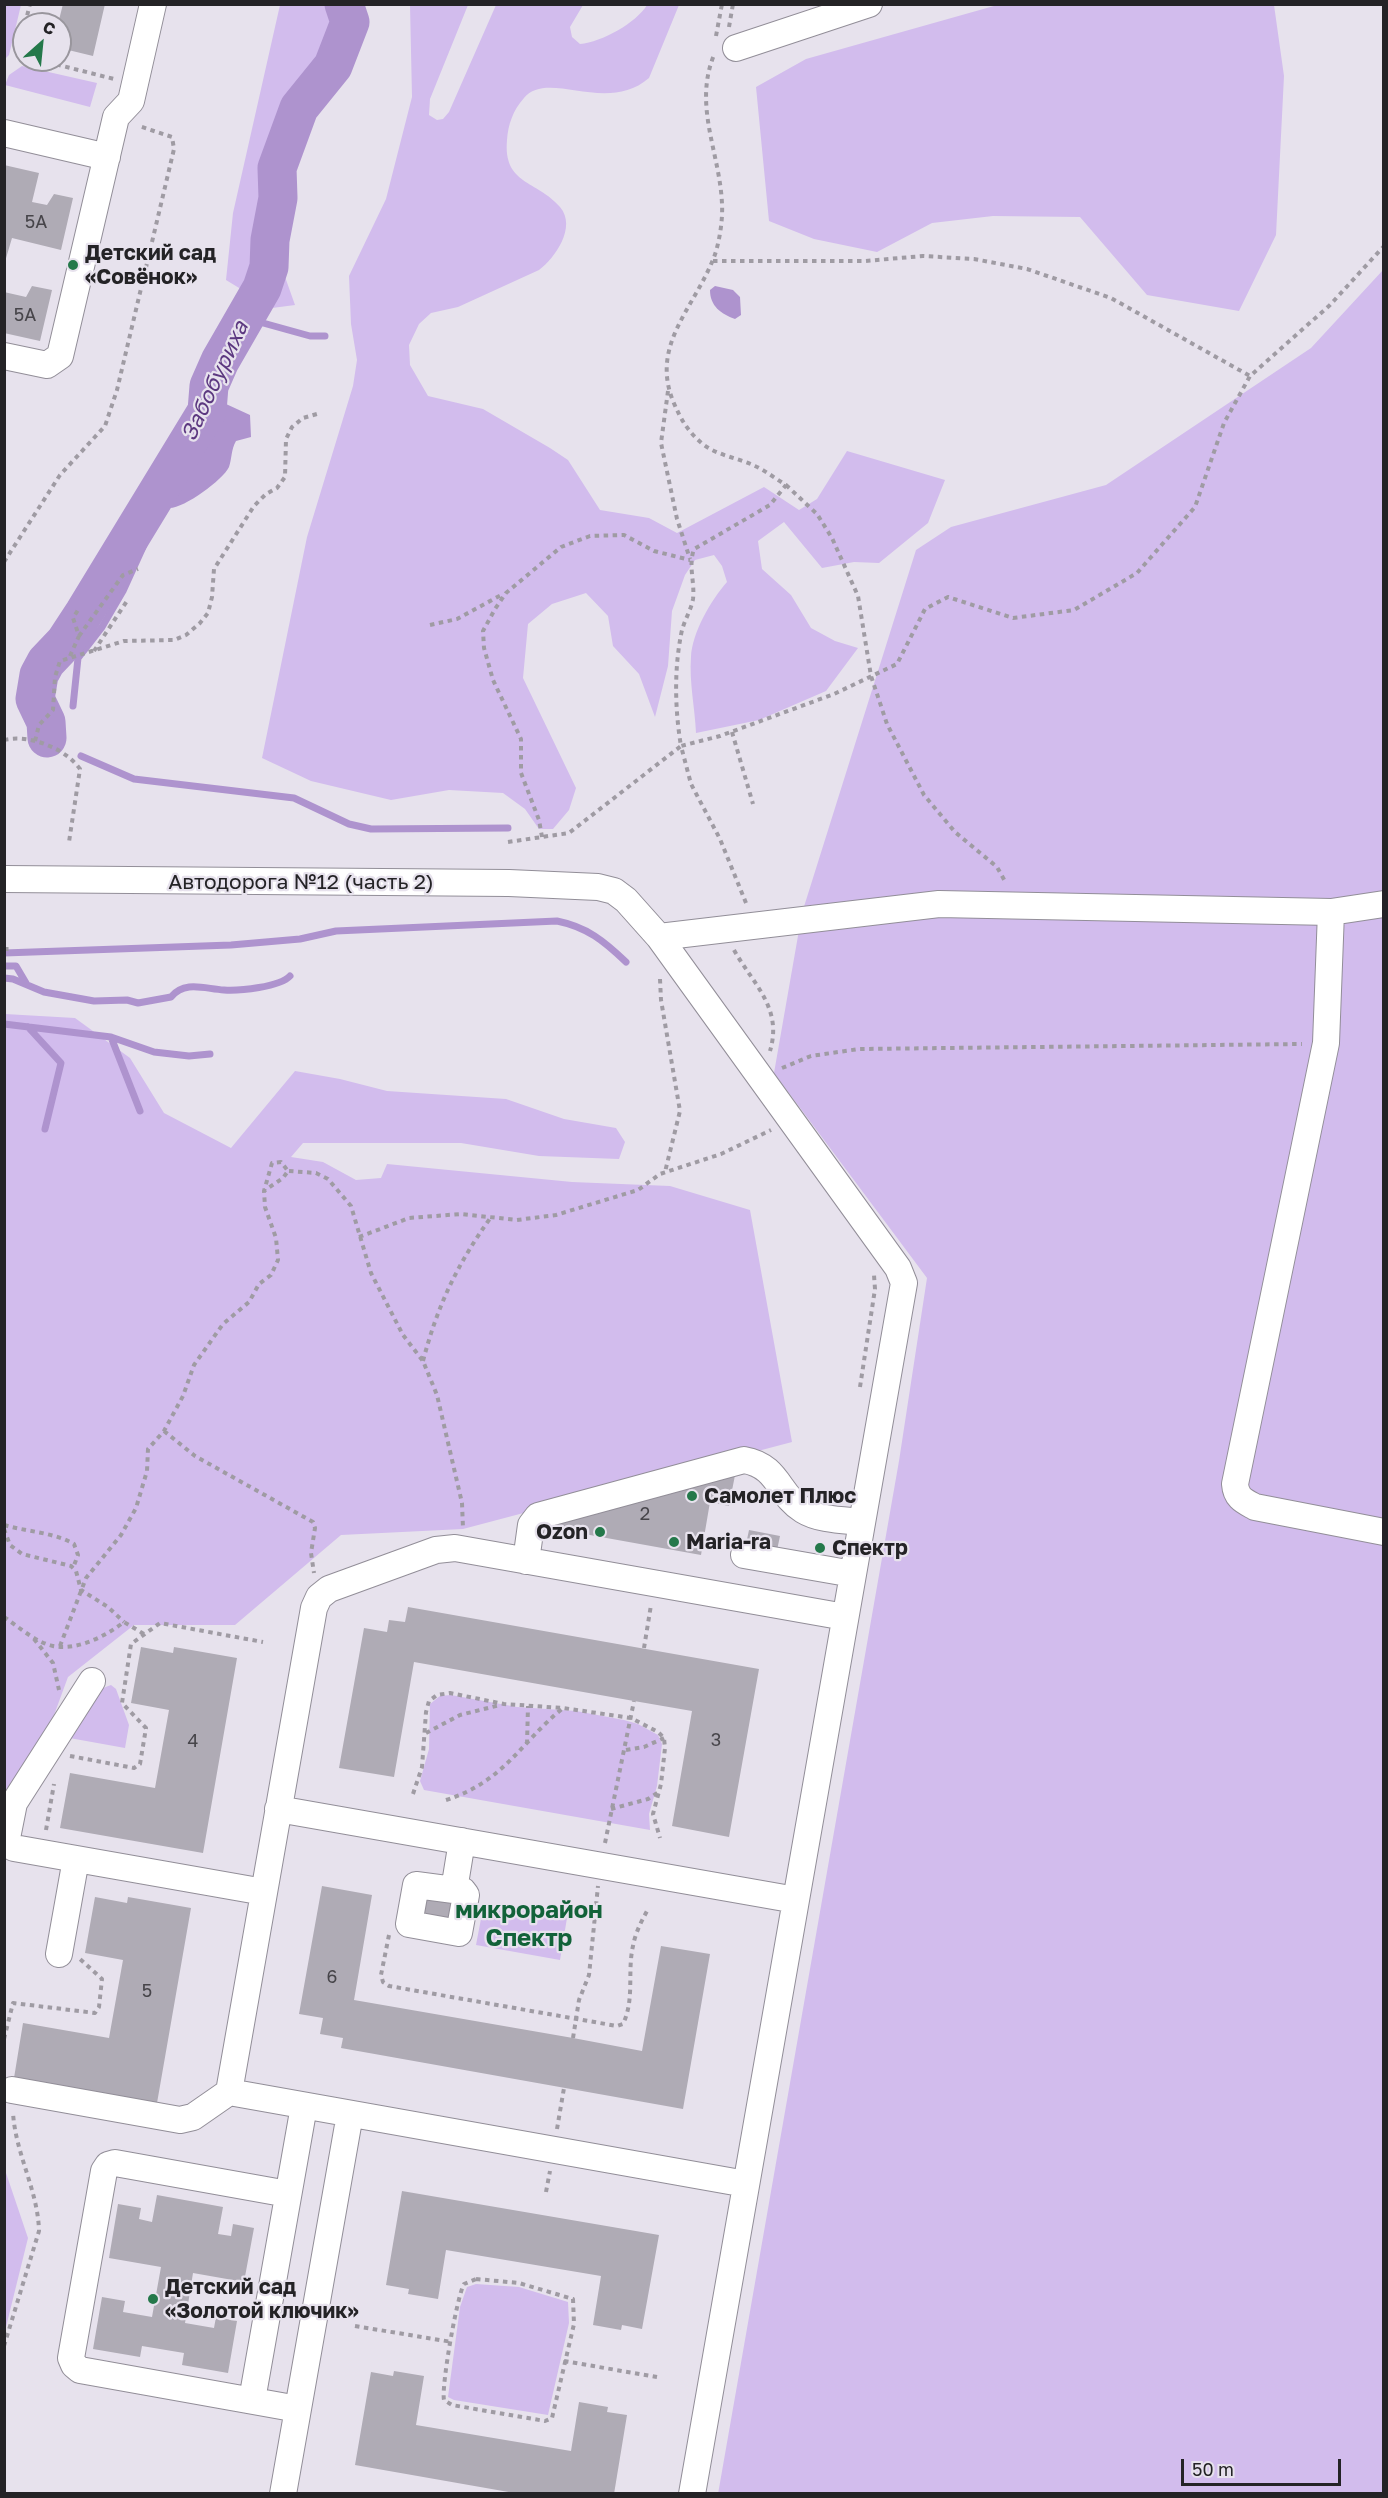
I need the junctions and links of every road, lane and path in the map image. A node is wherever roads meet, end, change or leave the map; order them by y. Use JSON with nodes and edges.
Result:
{"nodes":[{"id":1,"x":153,"y":4,"type":"edge"},
{"id":2,"x":722,"y":4,"type":"edge"},
{"id":3,"x":869,"y":4,"type":"edge"},
{"id":4,"x":722,"y":48,"type":"junction"},
{"id":5,"x":72,"y":69,"type":"edge"},
{"id":6,"x":135,"y":85,"type":"junction"},
{"id":7,"x":120,"y":112,"type":"junction"},
{"id":8,"x":4,"y":133,"type":"edge"},
{"id":9,"x":107,"y":157,"type":"junction"},
{"id":10,"x":1383,"y":246,"type":"edge"},
{"id":11,"x":713,"y":261,"type":"junction"},
{"id":12,"x":4,"y":356,"type":"edge"},
{"id":13,"x":1250,"y":376,"type":"junction"},
{"id":14,"x":669,"y":390,"type":"junction"},
{"id":15,"x":317,"y":414,"type":"dead end"},
{"id":16,"x":786,"y":485,"type":"junction"},
{"id":17,"x":690,"y":560,"type":"junction"},
{"id":18,"x":4,"y":562,"type":"edge"},
{"id":19,"x":138,"y":569,"type":"dead end"},
{"id":20,"x":506,"y":592,"type":"junction"},
{"id":21,"x":127,"y":601,"type":"dead end"},
{"id":22,"x":78,"y":610,"type":"dead end"},
{"id":23,"x":430,"y":625,"type":"dead end"},
{"id":24,"x":79,"y":636,"type":"junction"},
{"id":25,"x":93,"y":652,"type":"junction"},
{"id":26,"x":70,"y":656,"type":"junction"},
{"id":27,"x":871,"y":676,"type":"junction"},
{"id":28,"x":732,"y":732,"type":"junction"},
{"id":29,"x":4,"y":740,"type":"edge"},
{"id":30,"x":35,"y":741,"type":"junction"},
{"id":31,"x":681,"y":746,"type":"junction"},
{"id":32,"x":753,"y":804,"type":"dead end"},
{"id":33,"x":542,"y":837,"type":"junction"},
{"id":34,"x":69,"y":842,"type":"dead end"},
{"id":35,"x":508,"y":842,"type":"dead end"},
{"id":36,"x":4,"y":879,"type":"edge"},
{"id":37,"x":1383,"y":904,"type":"edge"},
{"id":38,"x":1010,"y":905,"type":"junction"},
{"id":39,"x":1331,"y":912,"type":"junction"},
{"id":40,"x":754,"y":924,"type":"junction"},
{"id":41,"x":722,"y":928,"type":"junction"},
{"id":42,"x":659,"y":937,"type":"junction"},
{"id":43,"x":4,"y":949,"type":"edge"},
{"id":44,"x":10,"y":949,"type":"dead end"},
{"id":45,"x":665,"y":982,"type":"dead end"},
{"id":46,"x":1326,"y":1043,"type":"junction"},
{"id":47,"x":763,"y":1078,"type":"junction"},
{"id":48,"x":765,"y":1120,"type":"dead end"},
{"id":49,"x":772,"y":1129,"type":"junction"},
{"id":50,"x":779,"y":1138,"type":"dead end"},
{"id":51,"x":288,"y":1171,"type":"junction"},
{"id":52,"x":665,"y":1173,"type":"junction"},
{"id":53,"x":264,"y":1191,"type":"junction"},
{"id":54,"x":490,"y":1217,"type":"junction"},
{"id":55,"x":359,"y":1237,"type":"junction"},
{"id":56,"x":871,"y":1265,"type":"dead end"},
{"id":57,"x":423,"y":1361,"type":"junction"},
{"id":58,"x":859,"y":1393,"type":"dead end"},
{"id":59,"x":164,"y":1431,"type":"junction"},
{"id":60,"x":862,"y":1522,"type":"junction"},
{"id":61,"x":4,"y":1527,"type":"edge"},
{"id":62,"x":1383,"y":1532,"type":"edge"},
{"id":63,"x":460,"y":1549,"type":"junction"},
{"id":64,"x":744,"y":1555,"type":"dead end"},
{"id":65,"x":526,"y":1561,"type":"junction"},
{"id":66,"x":73,"y":1568,"type":"junction"},
{"id":67,"x":853,"y":1574,"type":"junction"},
{"id":68,"x":655,"y":1584,"type":"junction"},
{"id":69,"x":81,"y":1590,"type":"junction"},
{"id":70,"x":319,"y":1597,"type":"junction"},
{"id":71,"x":4,"y":1617,"type":"edge"},
{"id":72,"x":845,"y":1617,"type":"junction"},
{"id":73,"x":123,"y":1622,"type":"junction"},
{"id":74,"x":144,"y":1635,"type":"junction"},
{"id":75,"x":33,"y":1636,"type":"junction"},
{"id":76,"x":263,"y":1642,"type":"dead end"},
{"id":77,"x":60,"y":1646,"type":"junction"},
{"id":78,"x":644,"y":1648,"type":"dead end"},
{"id":79,"x":92,"y":1681,"type":"dead end"},
{"id":80,"x":504,"y":1704,"type":"junction"},
{"id":81,"x":528,"y":1706,"type":"junction"},
{"id":82,"x":563,"y":1708,"type":"junction"},
{"id":83,"x":70,"y":1715,"type":"junction"},
{"id":84,"x":426,"y":1733,"type":"junction"},
{"id":85,"x":664,"y":1738,"type":"junction"},
{"id":86,"x":527,"y":1745,"type":"junction"},
{"id":87,"x":626,"y":1750,"type":"dead end"},
{"id":88,"x":62,"y":1757,"type":"dead end"},
{"id":89,"x":55,"y":1783,"type":"dead end"},
{"id":90,"x":660,"y":1791,"type":"junction"},
{"id":91,"x":413,"y":1794,"type":"dead end"},
{"id":92,"x":446,"y":1800,"type":"dead end"},
{"id":93,"x":278,"y":1809,"type":"junction"},
{"id":94,"x":612,"y":1809,"type":"dead end"},
{"id":95,"x":660,"y":1838,"type":"dead end"},
{"id":96,"x":462,"y":1841,"type":"junction"},
{"id":97,"x":42,"y":1853,"type":"junction"},
{"id":98,"x":76,"y":1859,"type":"junction"},
{"id":99,"x":454,"y":1890,"type":"dead end"},
{"id":100,"x":264,"y":1892,"type":"junction"},
{"id":101,"x":796,"y":1900,"type":"junction"},
{"id":102,"x":647,"y":1911,"type":"dead end"},
{"id":103,"x":391,"y":1931,"type":"dead end"},
{"id":104,"x":59,"y":1954,"type":"dead end"},
{"id":105,"x":12,"y":2091,"type":"joint"},
{"id":106,"x":229,"y":2092,"type":"junction"},
{"id":107,"x":304,"y":2106,"type":"junction"},
{"id":108,"x":350,"y":2114,"type":"junction"},
{"id":109,"x":746,"y":2184,"type":"junction"},
{"id":110,"x":288,"y":2194,"type":"junction"},
{"id":111,"x":355,"y":2326,"type":"dead end"},
{"id":112,"x":452,"y":2342,"type":"junction"},
{"id":113,"x":4,"y":2346,"type":"edge"},
{"id":114,"x":564,"y":2361,"type":"junction"},
{"id":115,"x":657,"y":2377,"type":"dead end"},
{"id":116,"x":252,"y":2400,"type":"junction"},
{"id":117,"x":298,"y":2409,"type":"junction"},
{"id":118,"x":283,"y":2493,"type":"edge"},
{"id":119,"x":692,"y":2493,"type":"edge"}],
"edges":[{"from":1,"to":6,"type":"street"},
{"from":2,"to":4,"type":"path"},
{"from":3,"to":4,"type":"street"},
{"from":4,"to":11,"type":"path"},
{"from":5,"to":6,"type":"path"},
{"from":6,"to":7,"type":"street"},
{"from":7,"to":9,"type":"street"},
{"from":7,"to":18,"type":"path"},
{"from":8,"to":9,"type":"street"},
{"from":9,"to":12,"type":"street"},
{"from":10,"to":13,"type":"path"},
{"from":11,"to":13,"type":"path"},
{"from":11,"to":14,"type":"path"},
{"from":13,"to":27,"type":"path"},
{"from":14,"to":16,"type":"path"},
{"from":14,"to":17,"type":"path"},
{"from":15,"to":25,"type":"path"},
{"from":16,"to":17,"type":"path"},
{"from":16,"to":27,"type":"path"},
{"from":17,"to":20,"type":"path"},
{"from":17,"to":31,"type":"path"},
{"from":19,"to":24,"type":"path"},
{"from":20,"to":23,"type":"path"},
{"from":20,"to":33,"type":"path"},
{"from":21,"to":25,"type":"path"},
{"from":22,"to":24,"type":"path"},
{"from":24,"to":26,"type":"path"},
{"from":25,"to":26,"type":"path"},
{"from":26,"to":30,"type":"path"},
{"from":27,"to":28,"type":"path"},
{"from":27,"to":38,"type":"path"},
{"from":28,"to":31,"type":"path"},
{"from":28,"to":32,"type":"path"},
{"from":29,"to":30,"type":"path"},
{"from":30,"to":34,"type":"path"},
{"from":31,"to":33,"type":"path"},
{"from":31,"to":40,"type":"path"},
{"from":33,"to":35,"type":"path"},
{"from":36,"to":42,"type":"street","name":"Автодорога №12 (часть 2)"},
{"from":37,"to":39,"type":"street"},
{"from":38,"to":39,"type":"street"},
{"from":38,"to":40,"type":"street"},
{"from":39,"to":46,"type":"street"},
{"from":40,"to":41,"type":"street"},
{"from":41,"to":42,"type":"street"},
{"from":41,"to":47,"type":"path"},
{"from":42,"to":47,"type":"street"},
{"from":43,"to":44,"type":"path"},
{"from":45,"to":52,"type":"path"},
{"from":46,"to":47,"type":"path"},
{"from":46,"to":62,"type":"street"},
{"from":47,"to":60,"type":"street"},
{"from":48,"to":49,"type":"path"},
{"from":49,"to":50,"type":"path"},
{"from":49,"to":52,"type":"path"},
{"from":51,"to":53,"type":"path"},
{"from":51,"to":53,"type":"path"},
{"from":51,"to":55,"type":"path"},
{"from":52,"to":54,"type":"path"},
{"from":53,"to":59,"type":"path"},
{"from":54,"to":55,"type":"path"},
{"from":54,"to":57,"type":"path"},
{"from":55,"to":57,"type":"path"},
{"from":56,"to":58,"type":"path"},
{"from":57,"to":63,"type":"path"},
{"from":59,"to":69,"type":"path"},
{"from":59,"to":70,"type":"path"},
{"from":60,"to":65,"type":"street"},
{"from":60,"to":67,"type":"street"},
{"from":61,"to":66,"type":"path"},
{"from":61,"to":66,"type":"path"},
{"from":63,"to":65,"type":"street"},
{"from":63,"to":70,"type":"street"},
{"from":64,"to":67,"type":"street"},
{"from":65,"to":68,"type":"street"},
{"from":66,"to":69,"type":"path"},
{"from":67,"to":72,"type":"street"},
{"from":68,"to":72,"type":"street"},
{"from":68,"to":78,"type":"path"},
{"from":69,"to":73,"type":"path"},
{"from":69,"to":77,"type":"path"},
{"from":70,"to":93,"type":"street"},
{"from":71,"to":75,"type":"path"},
{"from":72,"to":101,"type":"street"},
{"from":73,"to":74,"type":"path"},
{"from":73,"to":77,"type":"path"},
{"from":74,"to":76,"type":"path"},
{"from":74,"to":88,"type":"path"},
{"from":75,"to":77,"type":"path"},
{"from":75,"to":83,"type":"path"},
{"from":79,"to":83,"type":"street"},
{"from":80,"to":81,"type":"path"},
{"from":80,"to":84,"type":"path"},
{"from":80,"to":84,"type":"path"},
{"from":81,"to":82,"type":"path"},
{"from":81,"to":86,"type":"path"},
{"from":82,"to":85,"type":"path"},
{"from":82,"to":86,"type":"path"},
{"from":83,"to":97,"type":"street"},
{"from":84,"to":91,"type":"path"},
{"from":85,"to":87,"type":"path"},
{"from":85,"to":90,"type":"path"},
{"from":86,"to":92,"type":"path"},
{"from":89,"to":97,"type":"path"},
{"from":90,"to":94,"type":"path"},
{"from":90,"to":95,"type":"path"},
{"from":93,"to":96,"type":"street"},
{"from":93,"to":100,"type":"street"},
{"from":96,"to":99,"type":"street"},
{"from":96,"to":101,"type":"street"},
{"from":97,"to":98,"type":"street"},
{"from":98,"to":100,"type":"street"},
{"from":98,"to":104,"type":"street"},
{"from":100,"to":106,"type":"street"},
{"from":101,"to":109,"type":"street"},
{"from":102,"to":103,"type":"path"},
{"from":105,"to":106,"type":"street"},
{"from":105,"to":113,"type":"path"},
{"from":106,"to":107,"type":"street"},
{"from":107,"to":108,"type":"street"},
{"from":107,"to":110,"type":"street"},
{"from":108,"to":109,"type":"street"},
{"from":108,"to":117,"type":"street"},
{"from":109,"to":119,"type":"street"},
{"from":110,"to":116,"type":"street"},
{"from":110,"to":116,"type":"street"},
{"from":111,"to":112,"type":"path"},
{"from":112,"to":114,"type":"path"},
{"from":112,"to":114,"type":"path"},
{"from":114,"to":115,"type":"path"},
{"from":116,"to":117,"type":"street"},
{"from":117,"to":118,"type":"street"}]}
